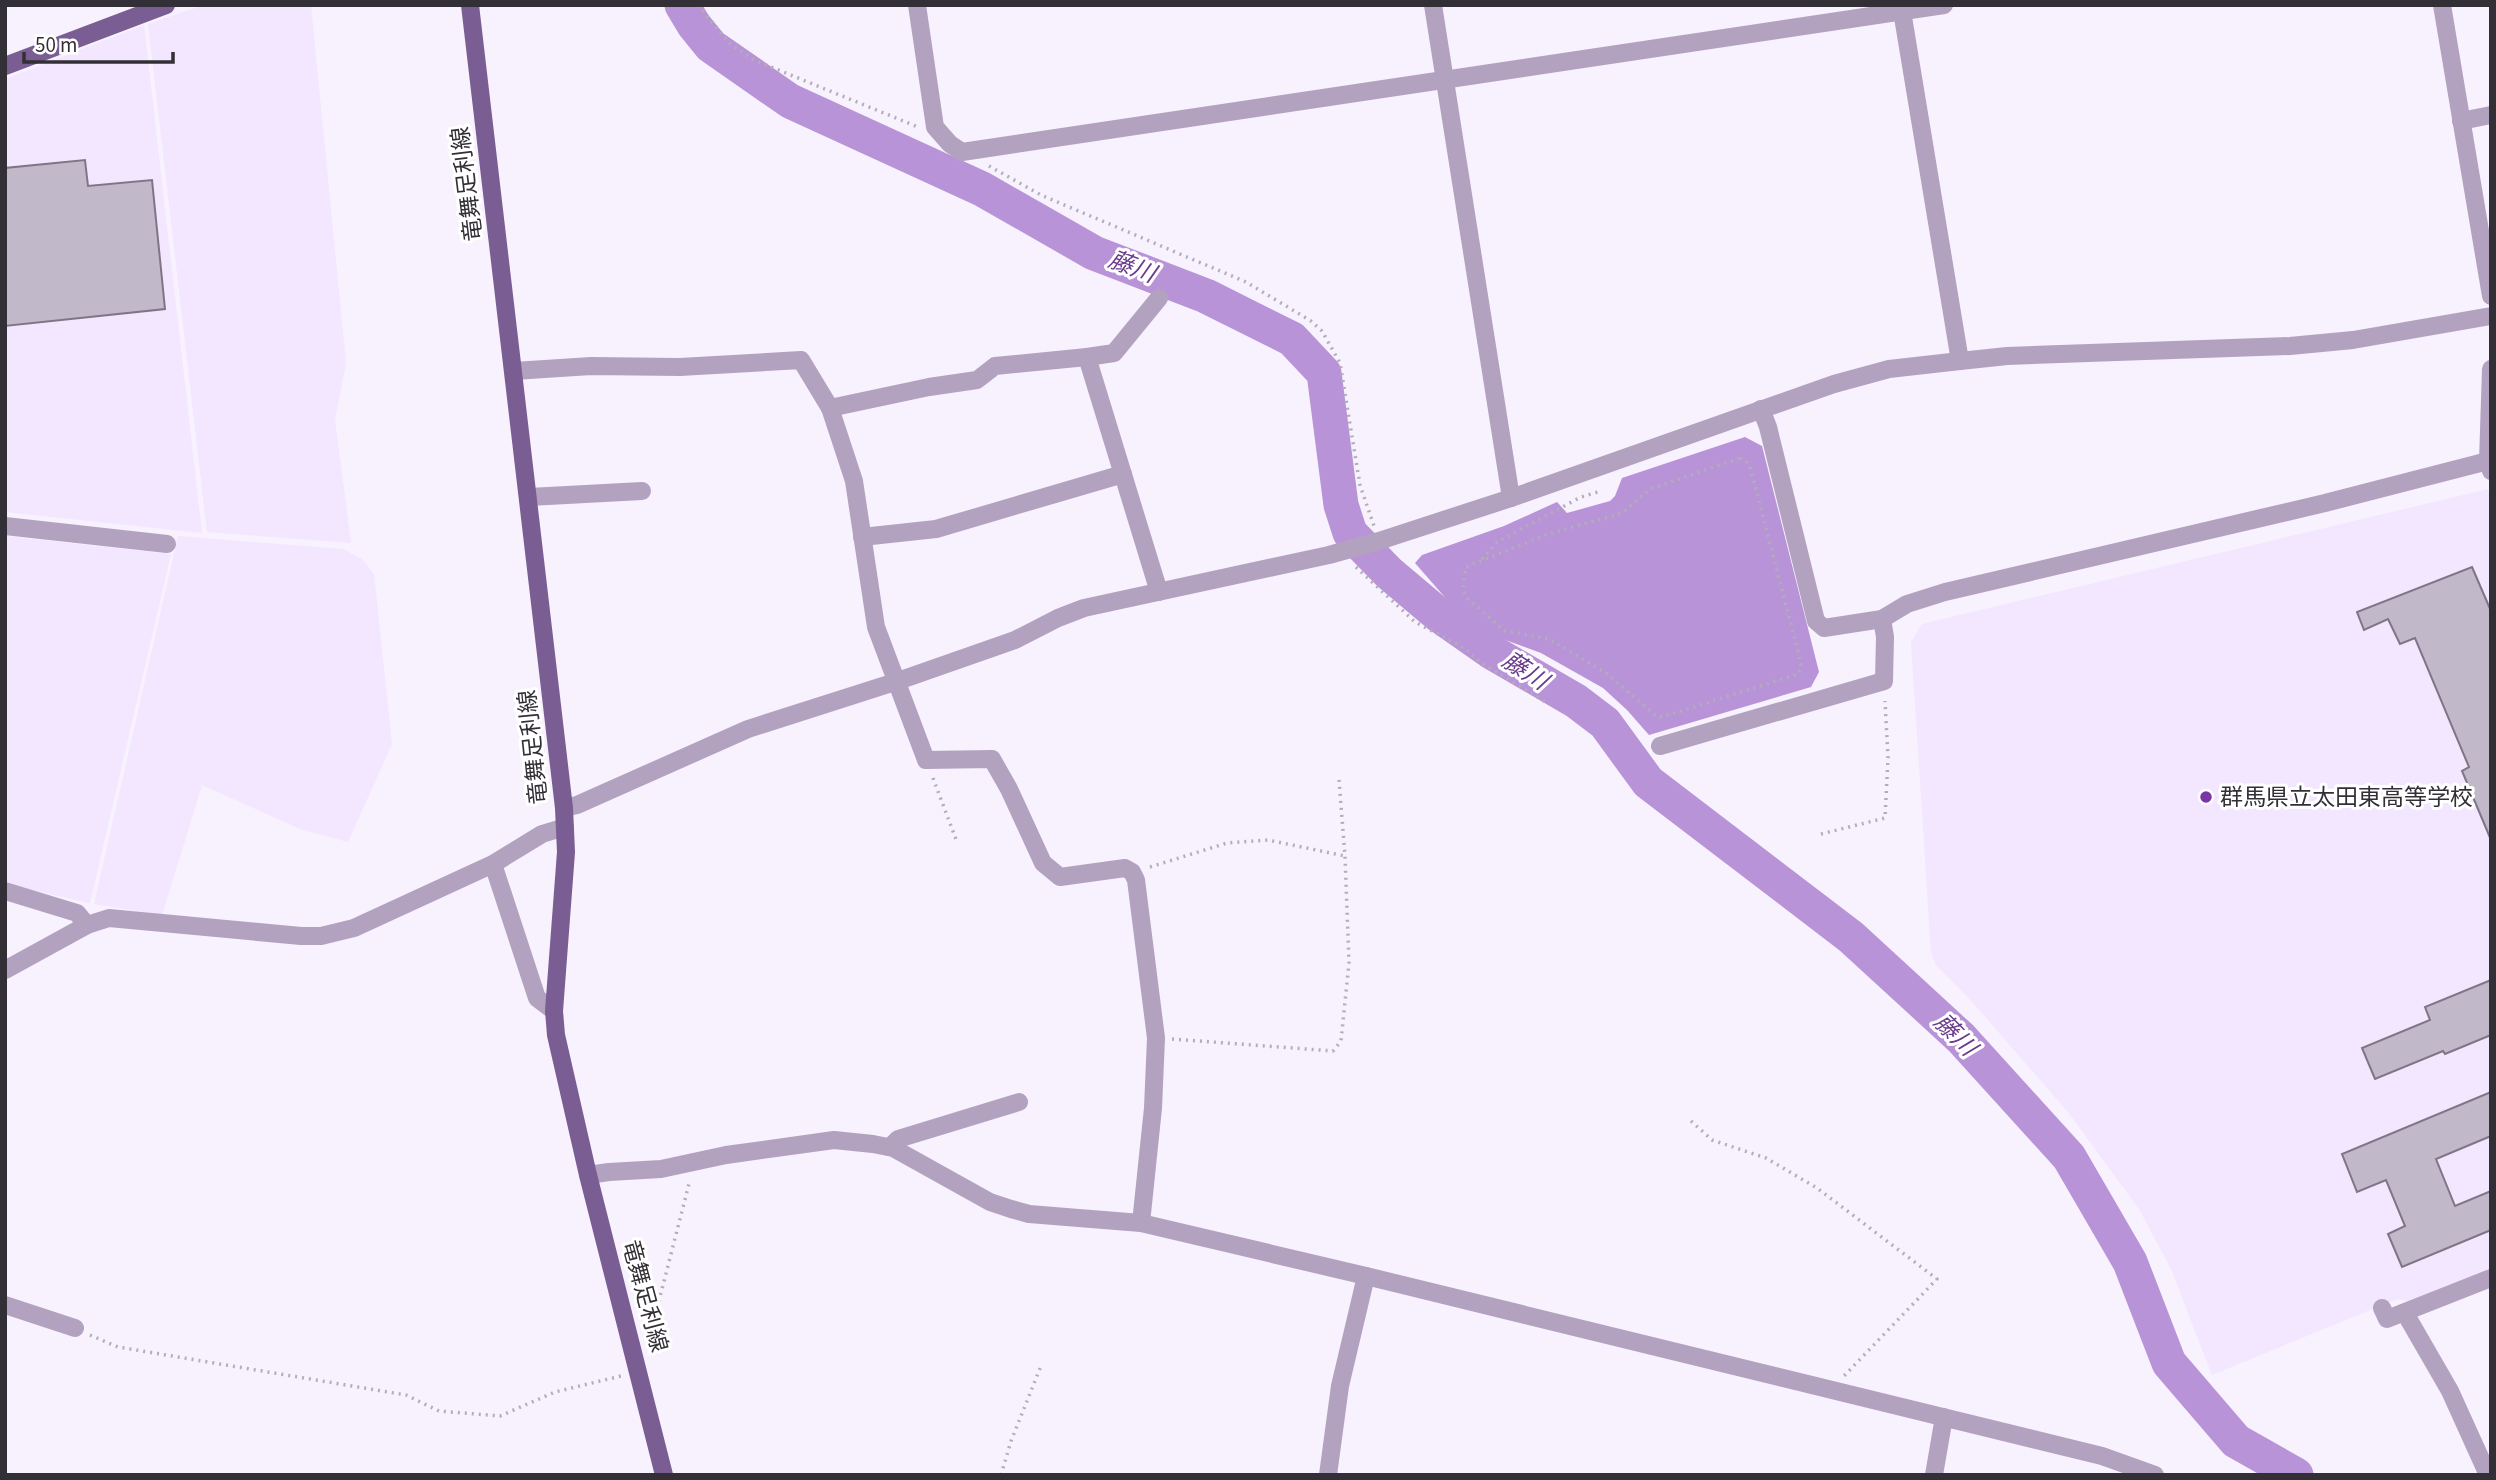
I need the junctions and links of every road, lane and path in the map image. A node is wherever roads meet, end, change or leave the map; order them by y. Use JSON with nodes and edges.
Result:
{"nodes":[{"id":1,"x":166,"y":5,"type":"edge"},
{"id":2,"x":470,"y":5,"type":"edge"},
{"id":3,"x":698,"y":5,"type":"edge"},
{"id":4,"x":917,"y":5,"type":"edge"},
{"id":5,"x":1433,"y":5,"type":"edge"},
{"id":6,"x":1944,"y":5,"type":"edge"},
{"id":7,"x":2442,"y":5,"type":"edge"},
{"id":8,"x":1902,"y":8,"type":"edge"},
{"id":9,"x":5,"y":66,"type":"edge"},
{"id":10,"x":1444,"y":81,"type":"junction"},
{"id":11,"x":2491,"y":115,"type":"edge"},
{"id":12,"x":2461,"y":121,"type":"junction"},
{"id":13,"x":935,"y":127,"type":"junction"},
{"id":14,"x":962,"y":152,"type":"junction"},
{"id":15,"x":2491,"y":296,"type":"edge"},
{"id":16,"x":1159,"y":298,"type":"dead end"},
{"id":17,"x":2491,"y":316,"type":"edge"},
{"id":18,"x":1087,"y":357,"type":"junction"},
{"id":19,"x":1960,"y":361,"type":"junction"},
{"id":20,"x":2491,"y":369,"type":"edge"},
{"id":21,"x":514,"y":371,"type":"junction"},
{"id":22,"x":830,"y":408,"type":"junction"},
{"id":23,"x":1761,"y":409,"type":"junction"},
{"id":24,"x":2490,"y":466,"type":"edge"},
{"id":25,"x":1123,"y":474,"type":"junction"},
{"id":26,"x":1598,"y":485,"type":"dead end"},
{"id":27,"x":642,"y":491,"type":"dead end"},
{"id":28,"x":529,"y":497,"type":"junction"},
{"id":29,"x":1511,"y":498,"type":"junction"},
{"id":30,"x":5,"y":527,"type":"edge"},
{"id":31,"x":862,"y":537,"type":"junction"},
{"id":32,"x":1376,"y":542,"type":"junction"},
{"id":33,"x":167,"y":544,"type":"dead end"},
{"id":34,"x":1342,"y":552,"type":"junction"},
{"id":35,"x":1481,"y":561,"type":"junction"},
{"id":36,"x":1159,"y":592,"type":"junction"},
{"id":37,"x":1882,"y":619,"type":"junction"},
{"id":38,"x":1884,"y":681,"type":"junction"},
{"id":39,"x":895,"y":682,"type":"junction"},
{"id":40,"x":1547,"y":702,"type":"dead end"},
{"id":41,"x":1660,"y":746,"type":"dead end"},
{"id":42,"x":926,"y":760,"type":"junction"},
{"id":43,"x":1339,"y":780,"type":"dead end"},
{"id":44,"x":564,"y":808,"type":"junction"},
{"id":45,"x":565,"y":827,"type":"junction"},
{"id":46,"x":1821,"y":834,"type":"dead end"},
{"id":47,"x":957,"y":842,"type":"dead end"},
{"id":48,"x":1345,"y":856,"type":"junction"},
{"id":49,"x":493,"y":864,"type":"junction"},
{"id":50,"x":1132,"y":872,"type":"junction"},
{"id":51,"x":5,"y":891,"type":"edge"},
{"id":52,"x":87,"y":925,"type":"junction"},
{"id":53,"x":5,"y":970,"type":"edge"},
{"id":54,"x":554,"y":1011,"type":"junction"},
{"id":55,"x":1156,"y":1038,"type":"junction"},
{"id":56,"x":1019,"y":1102,"type":"dead end"},
{"id":57,"x":1691,"y":1121,"type":"dead end"},
{"id":58,"x":890,"y":1147,"type":"junction"},
{"id":59,"x":687,"y":1164,"type":"junction"},
{"id":60,"x":588,"y":1175,"type":"junction"},
{"id":61,"x":1141,"y":1223,"type":"junction"},
{"id":62,"x":1366,"y":1276,"type":"junction"},
{"id":63,"x":2491,"y":1278,"type":"edge"},
{"id":64,"x":5,"y":1305,"type":"edge"},
{"id":65,"x":2382,"y":1308,"type":"dead end"},
{"id":66,"x":2405,"y":1312,"type":"junction"},
{"id":67,"x":75,"y":1328,"type":"joint"},
{"id":68,"x":634,"y":1349,"type":"junction"},
{"id":69,"x":1041,"y":1366,"type":"dead end"},
{"id":70,"x":639,"y":1372,"type":"junction"},
{"id":71,"x":1831,"y":1390,"type":"junction"},
{"id":72,"x":1944,"y":1417,"type":"junction"},
{"id":73,"x":664,"y":1475,"type":"edge"},
{"id":74,"x":1001,"y":1475,"type":"edge"},
{"id":75,"x":1328,"y":1475,"type":"edge"},
{"id":76,"x":1934,"y":1475,"type":"edge"},
{"id":77,"x":2155,"y":1475,"type":"edge"},
{"id":78,"x":2488,"y":1475,"type":"edge"}],
"edges":[{"from":1,"to":9,"type":"main road"},
{"from":2,"to":21,"type":"main road","name":"竜舞足利線"},
{"from":3,"to":13,"type":"path"},
{"from":4,"to":13,"type":"street"},
{"from":5,"to":10,"type":"street"},
{"from":6,"to":8,"type":"street"},
{"from":7,"to":12,"type":"street"},
{"from":8,"to":10,"type":"street"},
{"from":8,"to":19,"type":"street"},
{"from":10,"to":14,"type":"street"},
{"from":10,"to":29,"type":"street"},
{"from":11,"to":12,"type":"street"},
{"from":12,"to":15,"type":"street"},
{"from":13,"to":14,"type":"street"},
{"from":14,"to":32,"type":"path"},
{"from":16,"to":18,"type":"street"},
{"from":17,"to":19,"type":"street"},
{"from":18,"to":22,"type":"street"},
{"from":18,"to":25,"type":"street"},
{"from":19,"to":23,"type":"street"},
{"from":20,"to":24,"type":"street"},
{"from":21,"to":22,"type":"street"},
{"from":21,"to":28,"type":"main road","name":"竜舞足利線"},
{"from":22,"to":31,"type":"street"},
{"from":23,"to":29,"type":"street"},
{"from":23,"to":37,"type":"street"},
{"from":24,"to":37,"type":"street"},
{"from":25,"to":31,"type":"street"},
{"from":25,"to":36,"type":"street"},
{"from":26,"to":35,"type":"path"},
{"from":27,"to":28,"type":"street"},
{"from":28,"to":44,"type":"main road","name":"竜舞足利線"},
{"from":29,"to":32,"type":"street"},
{"from":30,"to":33,"type":"street"},
{"from":31,"to":39,"type":"street"},
{"from":32,"to":34,"type":"street"},
{"from":34,"to":36,"type":"street"},
{"from":34,"to":40,"type":"path"},
{"from":35,"to":35,"type":"path"},
{"from":36,"to":39,"type":"street"},
{"from":37,"to":38,"type":"street"},
{"from":38,"to":41,"type":"street"},
{"from":38,"to":46,"type":"path"},
{"from":39,"to":42,"type":"street"},
{"from":39,"to":44,"type":"street"},
{"from":42,"to":47,"type":"path"},
{"from":42,"to":50,"type":"street"},
{"from":43,"to":48,"type":"path"},
{"from":44,"to":45,"type":"main road","name":"竜舞足利線"},
{"from":45,"to":49,"type":"street"},
{"from":45,"to":54,"type":"main road","name":"竜舞足利線"},
{"from":48,"to":50,"type":"path"},
{"from":48,"to":55,"type":"path"},
{"from":49,"to":52,"type":"street"},
{"from":49,"to":54,"type":"street"},
{"from":50,"to":55,"type":"street"},
{"from":51,"to":52,"type":"street"},
{"from":52,"to":53,"type":"street"},
{"from":54,"to":60,"type":"main road","name":"竜舞足利線"},
{"from":55,"to":61,"type":"street"},
{"from":56,"to":58,"type":"street"},
{"from":57,"to":71,"type":"path"},
{"from":58,"to":59,"type":"street"},
{"from":58,"to":61,"type":"street"},
{"from":59,"to":60,"type":"street"},
{"from":59,"to":68,"type":"path"},
{"from":60,"to":68,"type":"main road","name":"竜舞足利線"},
{"from":61,"to":62,"type":"street"},
{"from":62,"to":71,"type":"street"},
{"from":62,"to":75,"type":"street"},
{"from":63,"to":66,"type":"street"},
{"from":64,"to":67,"type":"street"},
{"from":65,"to":66,"type":"street"},
{"from":66,"to":78,"type":"street"},
{"from":67,"to":70,"type":"path"},
{"from":68,"to":70,"type":"main road","name":"竜舞足利線"},
{"from":69,"to":74,"type":"path"},
{"from":70,"to":73,"type":"main road","name":"竜舞足利線"},
{"from":71,"to":72,"type":"street"},
{"from":72,"to":76,"type":"street"},
{"from":72,"to":77,"type":"street"}]}
